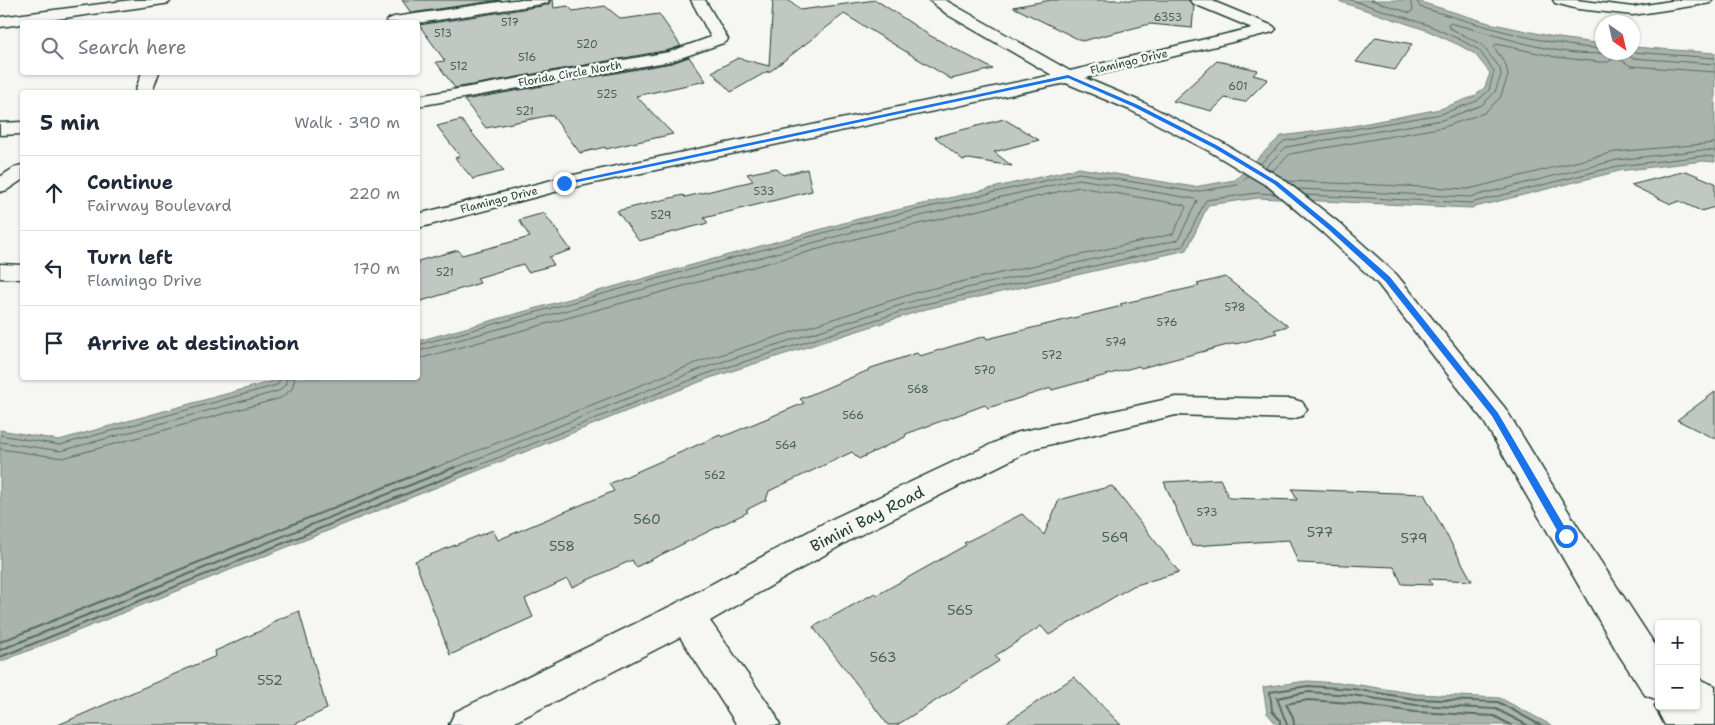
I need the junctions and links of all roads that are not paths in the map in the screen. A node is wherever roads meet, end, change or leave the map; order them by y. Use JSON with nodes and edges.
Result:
{"nodes":[{"id":1,"x":542,"y":0,"type":"edge"},
{"id":2,"x":698,"y":0,"type":"edge"},
{"id":3,"x":936,"y":0,"type":"edge"},
{"id":4,"x":1197,"y":0,"type":"edge"},
{"id":5,"x":1560,"y":0,"type":"edge"},
{"id":6,"x":1705,"y":0,"type":"edge"},
{"id":7,"x":156,"y":6,"type":"edge"},
{"id":8,"x":407,"y":20,"type":"edge"},
{"id":9,"x":0,"y":22,"type":"edge"},
{"id":10,"x":150,"y":75,"type":"edge"},
{"id":11,"x":1068,"y":77,"type":"junction"},
{"id":12,"x":145,"y":90,"type":"edge"},
{"id":13,"x":420,"y":101,"type":"edge"},
{"id":14,"x":20,"y":128,"type":"edge"},
{"id":15,"x":0,"y":129,"type":"edge"},
{"id":16,"x":20,"y":172,"type":"edge"},
{"id":17,"x":0,"y":186,"type":"edge"},
{"id":18,"x":420,"y":220,"type":"edge"},
{"id":19,"x":0,"y":271,"type":"edge"},
{"id":20,"x":20,"y":272,"type":"edge"},
{"id":21,"x":1292,"y":409,"type":"dead end"},
{"id":22,"x":686,"y":616,"type":"junction"},
{"id":23,"x":1645,"y":655,"type":"edge"},
{"id":24,"x":1655,"y":675,"type":"edge"},
{"id":25,"x":1700,"y":698,"type":"edge"},
{"id":26,"x":1677,"y":710,"type":"edge"},
{"id":27,"x":1715,"y":710,"type":"edge"},
{"id":28,"x":469,"y":725,"type":"edge"},
{"id":29,"x":760,"y":725,"type":"edge"},
{"id":30,"x":1687,"y":725,"type":"edge"}],
"edges":[{"from":1,"to":8,"type":"street"},
{"from":2,"to":13,"type":"street","name":"Florida Circle North"},
{"from":3,"to":11,"type":"street"},
{"from":4,"to":11,"type":"street","name":"Flamingo Drive"},
{"from":5,"to":6,"type":"street"},
{"from":7,"to":9,"type":"street"},
{"from":10,"to":12,"type":"street"},
{"from":11,"to":18,"type":"street","name":"Flamingo Drive"},
{"from":11,"to":23,"type":"street"},
{"from":14,"to":15,"type":"street"},
{"from":16,"to":17,"type":"street"},
{"from":19,"to":20,"type":"street"},
{"from":21,"to":22,"type":"street","name":"Bimini Bay Road"},
{"from":22,"to":28,"type":"street","name":"Bimini Bay Road"},
{"from":22,"to":29,"type":"street"},
{"from":23,"to":24,"type":"street"},
{"from":25,"to":27,"type":"street"},
{"from":26,"to":30,"type":"street"}]}
